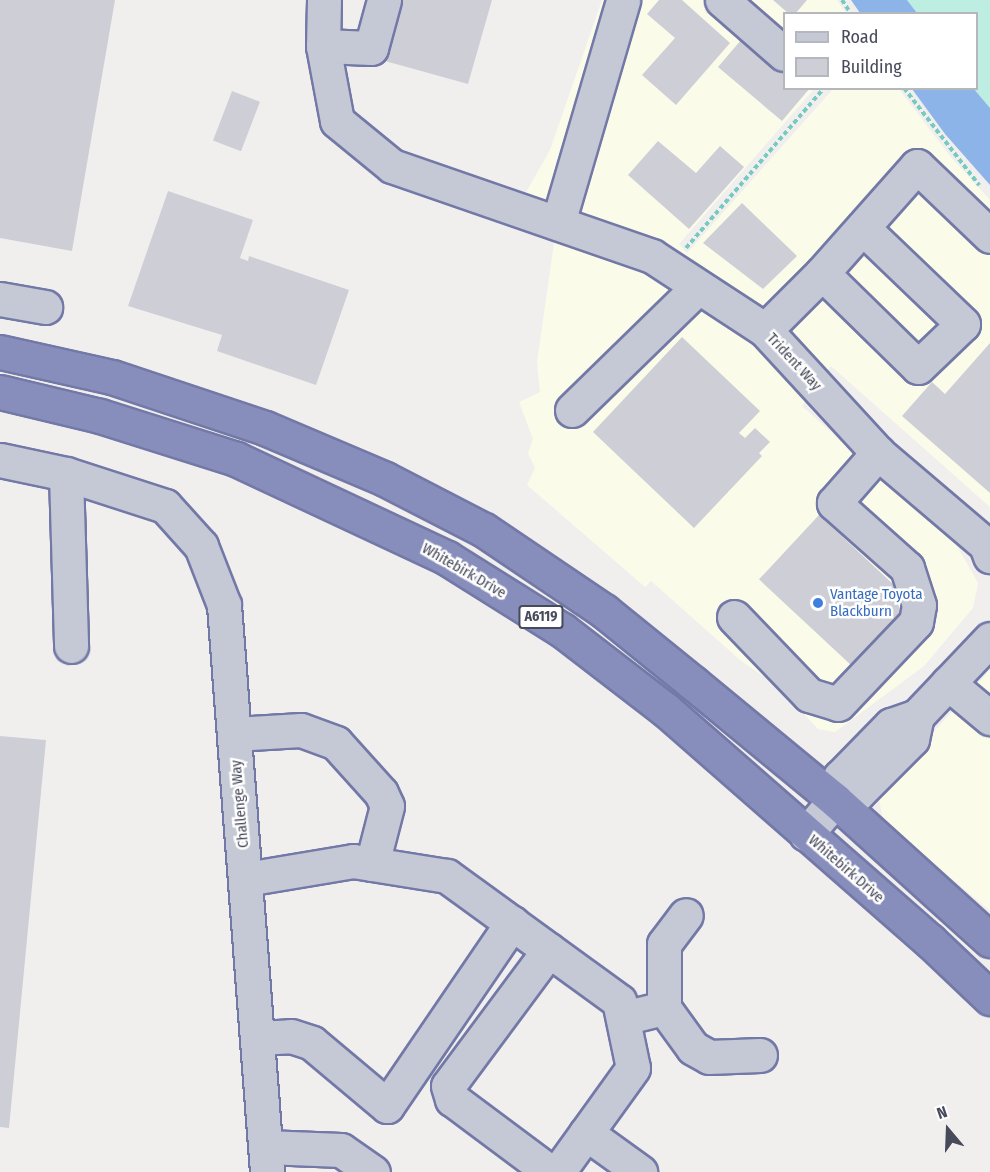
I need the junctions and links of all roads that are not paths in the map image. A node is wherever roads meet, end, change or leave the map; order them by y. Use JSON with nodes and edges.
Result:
{"nodes":[{"id":1,"x":324,"y":0,"type":"edge"},
{"id":2,"x":384,"y":0,"type":"edge"},
{"id":3,"x":623,"y":0,"type":"edge"},
{"id":4,"x":722,"y":0,"type":"edge"},
{"id":5,"x":323,"y":46,"type":"junction"},
{"id":6,"x":783,"y":53,"type":"edge"},
{"id":7,"x":558,"y":223,"type":"junction"},
{"id":8,"x":863,"y":228,"type":"junction"},
{"id":9,"x":990,"y":236,"type":"edge"},
{"id":10,"x":822,"y":273,"type":"junction"},
{"id":11,"x":698,"y":287,"type":"junction"},
{"id":12,"x":0,"y":299,"type":"edge"},
{"id":13,"x":45,"y":307,"type":"dead end"},
{"id":14,"x":765,"y":330,"type":"junction"},
{"id":15,"x":0,"y":352,"type":"edge"},
{"id":16,"x":0,"y":392,"type":"edge"},
{"id":17,"x":572,"y":410,"type":"dead end"},
{"id":18,"x":878,"y":453,"type":"junction"},
{"id":19,"x":0,"y":460,"type":"edge"},
{"id":20,"x":66,"y":474,"type":"junction"},
{"id":21,"x":990,"y":556,"type":"edge"},
{"id":22,"x":734,"y":617,"type":"dead end"},
{"id":23,"x":990,"y":639,"type":"edge"},
{"id":24,"x":71,"y":646,"type":"dead end"},
{"id":25,"x":948,"y":683,"type":"junction"},
{"id":26,"x":990,"y":718,"type":"edge"},
{"id":27,"x":234,"y":734,"type":"junction"},
{"id":28,"x":836,"y":801,"type":"junction"},
{"id":29,"x":806,"y":834,"type":"junction"},
{"id":30,"x":372,"y":864,"type":"junction"},
{"id":31,"x":246,"y":879,"type":"junction"},
{"id":32,"x":686,"y":915,"type":"dead end"},
{"id":33,"x":512,"y":923,"type":"junction"},
{"id":34,"x":990,"y":940,"type":"edge"},
{"id":35,"x":549,"y":950,"type":"junction"},
{"id":36,"x":990,"y":998,"type":"edge"},
{"id":37,"x":664,"y":1008,"type":"junction"},
{"id":38,"x":623,"y":1018,"type":"junction"},
{"id":39,"x":257,"y":1038,"type":"junction"},
{"id":40,"x":760,"y":1055,"type":"dead end"},
{"id":41,"x":586,"y":1133,"type":"junction"},
{"id":42,"x":266,"y":1159,"type":"edge"},
{"id":43,"x":341,"y":1161,"type":"edge"},
{"id":44,"x":373,"y":1172,"type":"edge"},
{"id":45,"x":550,"y":1172,"type":"edge"},
{"id":46,"x":558,"y":1172,"type":"edge"},
{"id":47,"x":639,"y":1172,"type":"edge"}],
"edges":[{"from":1,"to":5,"type":"street","name":"Trident Way"},
{"from":2,"to":5,"type":"street"},
{"from":3,"to":7,"type":"street"},
{"from":4,"to":6,"type":"street"},
{"from":5,"to":7,"type":"street","name":"Trident Way"},
{"from":7,"to":11,"type":"street","name":"Trident Way"},
{"from":8,"to":9,"type":"street"},
{"from":8,"to":10,"type":"street"},
{"from":8,"to":10,"type":"street"},
{"from":10,"to":14,"type":"street"},
{"from":11,"to":14,"type":"street","name":"Trident Way"},
{"from":11,"to":17,"type":"street"},
{"from":12,"to":13,"type":"street"},
{"from":14,"to":18,"type":"street","name":"Trident Way"},
{"from":15,"to":28,"type":"highway","number":"A6119"},
{"from":16,"to":29,"type":"highway","name":"Whitebirk Drive","number":"A6119"},
{"from":18,"to":21,"type":"street","name":"Trident Way"},
{"from":18,"to":22,"type":"street"},
{"from":19,"to":20,"type":"street","name":"Challenge Way"},
{"from":20,"to":24,"type":"street"},
{"from":20,"to":27,"type":"street","name":"Challenge Way"},
{"from":23,"to":25,"type":"street"},
{"from":25,"to":26,"type":"street"},
{"from":25,"to":28,"type":"street"},
{"from":27,"to":30,"type":"street"},
{"from":27,"to":31,"type":"street","name":"Challenge Way"},
{"from":28,"to":29,"type":"street"},
{"from":28,"to":34,"type":"highway","number":"A6119"},
{"from":29,"to":36,"type":"highway","name":"Whitebirk Drive","number":"A6119"},
{"from":30,"to":31,"type":"street"},
{"from":30,"to":33,"type":"street"},
{"from":31,"to":39,"type":"street","name":"Challenge Way"},
{"from":32,"to":37,"type":"street"},
{"from":33,"to":35,"type":"street"},
{"from":33,"to":39,"type":"street"},
{"from":35,"to":38,"type":"street"},
{"from":35,"to":45,"type":"street"},
{"from":37,"to":38,"type":"street"},
{"from":37,"to":40,"type":"street"},
{"from":38,"to":41,"type":"street"},
{"from":39,"to":42,"type":"street","name":"Challenge Way"},
{"from":41,"to":46,"type":"street"},
{"from":41,"to":47,"type":"street"},
{"from":42,"to":43,"type":"street"},
{"from":43,"to":44,"type":"street"}]}
